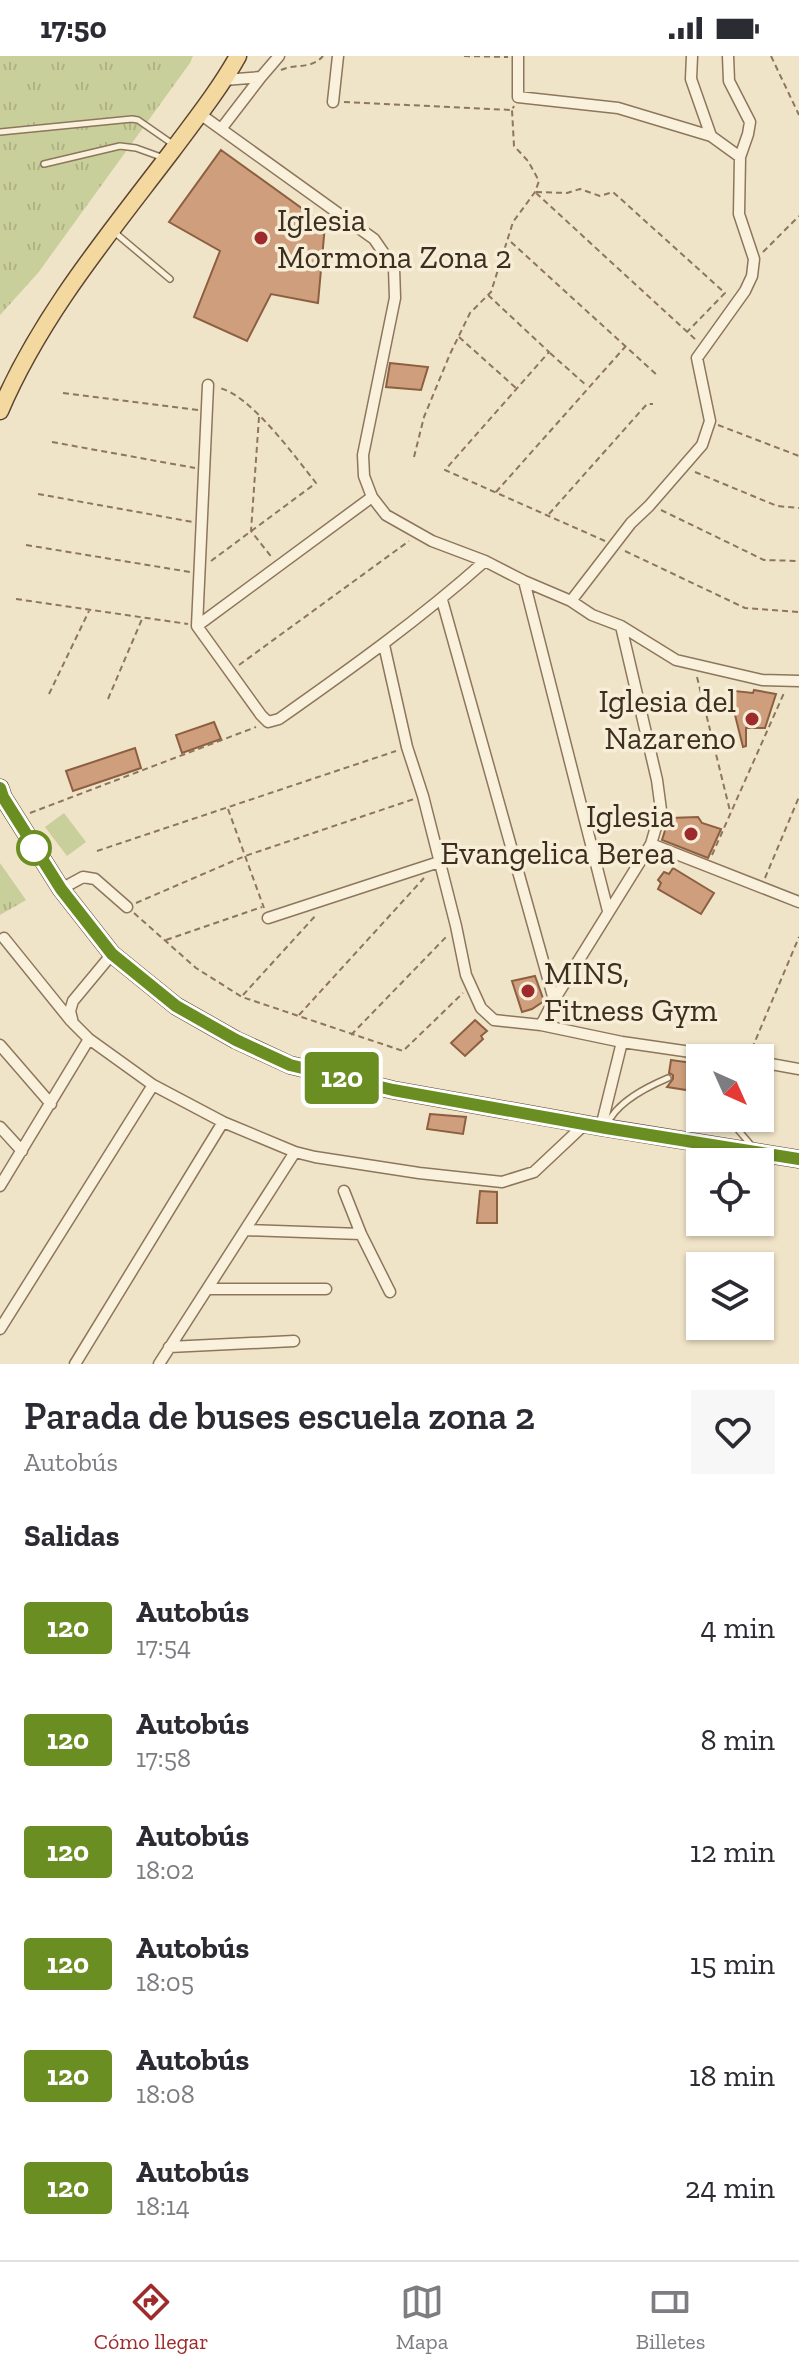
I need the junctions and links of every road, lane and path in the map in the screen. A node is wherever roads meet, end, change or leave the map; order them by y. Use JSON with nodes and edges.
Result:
{"nodes":[{"id":1,"x":238,"y":56,"type":"edge"},
{"id":2,"x":279,"y":56,"type":"edge"},
{"id":3,"x":323,"y":56,"type":"edge"},
{"id":4,"x":338,"y":56,"type":"edge"},
{"id":5,"x":464,"y":56,"type":"edge"},
{"id":6,"x":692,"y":56,"type":"edge"},
{"id":7,"x":728,"y":56,"type":"edge"},
{"id":8,"x":771,"y":56,"type":"edge"},
{"id":9,"x":518,"y":57,"type":"edge"},
{"id":10,"x":261,"y":77,"type":"junction"},
{"id":11,"x":224,"y":80,"type":"junction"},
{"id":12,"x":518,"y":97,"type":"junction"},
{"id":13,"x":333,"y":102,"type":"joint"},
{"id":14,"x":512,"y":110,"type":"junction"},
{"id":15,"x":200,"y":114,"type":"junction"},
{"id":16,"x":799,"y":115,"type":"edge"},
{"id":17,"x":221,"y":129,"type":"junction"},
{"id":18,"x":0,"y":132,"type":"edge"},
{"id":19,"x":711,"y":136,"type":"junction"},
{"id":20,"x":170,"y":153,"type":"junction"},
{"id":21,"x":740,"y":157,"type":"junction"},
{"id":22,"x":44,"y":164,"type":"dead end"},
{"id":23,"x":535,"y":192,"type":"junction"},
{"id":24,"x":799,"y":216,"type":"edge"},
{"id":25,"x":112,"y":231,"type":"junction"},
{"id":26,"x":509,"y":240,"type":"junction"},
{"id":27,"x":754,"y":259,"type":"junction"},
{"id":28,"x":170,"y":279,"type":"dead end"},
{"id":29,"x":488,"y":295,"type":"junction"},
{"id":30,"x":687,"y":332,"type":"junction"},
{"id":31,"x":459,"y":337,"type":"junction"},
{"id":32,"x":626,"y":347,"type":"junction"},
{"id":33,"x":705,"y":349,"type":"junction"},
{"id":34,"x":549,"y":352,"type":"junction"},
{"id":35,"x":658,"y":376,"type":"dead end"},
{"id":36,"x":208,"y":385,"type":"joint"},
{"id":37,"x":589,"y":388,"type":"junction"},
{"id":38,"x":517,"y":389,"type":"junction"},
{"id":39,"x":63,"y":393,"type":"dead end"},
{"id":40,"x":653,"y":404,"type":"dead end"},
{"id":41,"x":0,"y":411,"type":"edge"},
{"id":42,"x":207,"y":412,"type":"junction"},
{"id":43,"x":259,"y":415,"type":"junction"},
{"id":44,"x":710,"y":421,"type":"junction"},
{"id":45,"x":52,"y":442,"type":"dead end"},
{"id":46,"x":799,"y":456,"type":"edge"},
{"id":47,"x":414,"y":457,"type":"dead end"},
{"id":48,"x":683,"y":467,"type":"junction"},
{"id":49,"x":204,"y":469,"type":"junction"},
{"id":50,"x":496,"y":492,"type":"junction"},
{"id":51,"x":38,"y":494,"type":"dead end"},
{"id":52,"x":372,"y":497,"type":"junction"},
{"id":53,"x":649,"y":506,"type":"junction"},
{"id":54,"x":799,"y":508,"type":"edge"},
{"id":55,"x":548,"y":515,"type":"junction"},
{"id":56,"x":202,"y":523,"type":"junction"},
{"id":57,"x":251,"y":531,"type":"junction"},
{"id":58,"x":419,"y":534,"type":"junction"},
{"id":59,"x":26,"y":545,"type":"dead end"},
{"id":60,"x":614,"y":546,"type":"junction"},
{"id":61,"x":485,"y":561,"type":"junction"},
{"id":62,"x":799,"y":561,"type":"edge"},
{"id":63,"x":279,"y":566,"type":"junction"},
{"id":64,"x":200,"y":571,"type":"junction"},
{"id":65,"x":524,"y":581,"type":"junction"},
{"id":66,"x":16,"y":599,"type":"dead end"},
{"id":67,"x":442,"y":600,"type":"junction"},
{"id":68,"x":571,"y":601,"type":"junction"},
{"id":69,"x":89,"y":610,"type":"junction"},
{"id":70,"x":799,"y":612,"type":"edge"},
{"id":71,"x":142,"y":618,"type":"junction"},
{"id":72,"x":197,"y":626,"type":"junction"},
{"id":73,"x":621,"y":626,"type":"junction"},
{"id":74,"x":384,"y":645,"type":"junction"},
{"id":75,"x":694,"y":664,"type":"junction"},
{"id":76,"x":229,"y":672,"type":"junction"},
{"id":77,"x":794,"y":681,"type":"edge"},
{"id":78,"x":49,"y":694,"type":"dead end"},
{"id":79,"x":108,"y":699,"type":"dead end"},
{"id":80,"x":268,"y":722,"type":"junction"},
{"id":81,"x":407,"y":747,"type":"junction"},
{"id":82,"x":0,"y":788,"type":"edge"},
{"id":83,"x":423,"y":796,"type":"junction"},
{"id":84,"x":799,"y":797,"type":"edge"},
{"id":85,"x":227,"y":808,"type":"junction"},
{"id":86,"x":730,"y":814,"type":"junction"},
{"id":87,"x":16,"y":818,"type":"junction"},
{"id":88,"x":651,"y":844,"type":"junction"},
{"id":89,"x":97,"y":851,"type":"dead end"},
{"id":90,"x":245,"y":856,"type":"junction"},
{"id":91,"x":439,"y":862,"type":"junction"},
{"id":92,"x":708,"y":865,"type":"junction"},
{"id":93,"x":761,"y":887,"type":"junction"},
{"id":94,"x":61,"y":889,"type":"junction"},
{"id":95,"x":331,"y":899,"type":"junction"},
{"id":96,"x":799,"y":902,"type":"edge"},
{"id":97,"x":127,"y":907,"type":"junction"},
{"id":98,"x":263,"y":907,"type":"junction"},
{"id":99,"x":608,"y":911,"type":"junction"},
{"id":100,"x":268,"y":918,"type":"joint"},
{"id":101,"x":456,"y":926,"type":"junction"},
{"id":102,"x":799,"y":937,"type":"edge"},
{"id":103,"x":4,"y":938,"type":"dead end"},
{"id":104,"x":165,"y":941,"type":"junction"},
{"id":105,"x":112,"y":954,"type":"junction"},
{"id":106,"x":471,"y":985,"type":"junction"},
{"id":107,"x":242,"y":997,"type":"junction"},
{"id":108,"x":554,"y":1000,"type":"junction"},
{"id":109,"x":297,"y":1016,"type":"junction"},
{"id":110,"x":73,"y":1023,"type":"junction"},
{"id":111,"x":541,"y":1025,"type":"junction"},
{"id":112,"x":351,"y":1035,"type":"junction"},
{"id":113,"x":89,"y":1039,"type":"junction"},
{"id":114,"x":622,"y":1042,"type":"junction"},
{"id":115,"x":754,"y":1044,"type":"edge"},
{"id":116,"x":0,"y":1045,"type":"edge"},
{"id":117,"x":686,"y":1051,"type":"edge"},
{"id":118,"x":774,"y":1065,"type":"edge"},
{"id":119,"x":799,"y":1069,"type":"edge"},
{"id":120,"x":668,"y":1078,"type":"dead end"},
{"id":121,"x":153,"y":1085,"type":"junction"},
{"id":122,"x":51,"y":1104,"type":"junction"},
{"id":123,"x":223,"y":1122,"type":"junction"},
{"id":124,"x":584,"y":1125,"type":"junction"},
{"id":125,"x":0,"y":1127,"type":"edge"},
{"id":126,"x":604,"y":1128,"type":"junction"},
{"id":127,"x":739,"y":1132,"type":"edge"},
{"id":128,"x":726,"y":1148,"type":"edge"},
{"id":129,"x":752,"y":1148,"type":"edge"},
{"id":130,"x":22,"y":1151,"type":"junction"},
{"id":131,"x":295,"y":1152,"type":"junction"},
{"id":132,"x":774,"y":1156,"type":"edge"},
{"id":133,"x":799,"y":1159,"type":"edge"},
{"id":134,"x":0,"y":1186,"type":"edge"},
{"id":135,"x":344,"y":1191,"type":"dead end"},
{"id":136,"x":245,"y":1230,"type":"junction"},
{"id":137,"x":361,"y":1234,"type":"junction"},
{"id":138,"x":207,"y":1289,"type":"junction"},
{"id":139,"x":326,"y":1289,"type":"dead end"},
{"id":140,"x":390,"y":1292,"type":"dead end"},
{"id":141,"x":0,"y":1329,"type":"edge"},
{"id":142,"x":294,"y":1341,"type":"dead end"},
{"id":143,"x":169,"y":1347,"type":"junction"},
{"id":144,"x":75,"y":1364,"type":"edge"},
{"id":145,"x":159,"y":1364,"type":"edge"}],
"edges":[{"from":1,"to":11,"type":"main road"},
{"from":2,"to":10,"type":"street"},
{"from":3,"to":10,"type":"path"},
{"from":4,"to":13,"type":"street"},
{"from":5,"to":9,"type":"path"},
{"from":6,"to":19,"type":"street"},
{"from":7,"to":21,"type":"street"},
{"from":8,"to":16,"type":"path"},
{"from":9,"to":12,"type":"street"},
{"from":10,"to":11,"type":"street"},
{"from":10,"to":17,"type":"street"},
{"from":11,"to":15,"type":"main road"},
{"from":12,"to":14,"type":"path"},
{"from":12,"to":19,"type":"street"},
{"from":13,"to":14,"type":"path"},
{"from":14,"to":23,"type":"path"},
{"from":15,"to":17,"type":"street"},
{"from":15,"to":20,"type":"main road"},
{"from":17,"to":52,"type":"street"},
{"from":18,"to":20,"type":"lane"},
{"from":19,"to":21,"type":"street"},
{"from":20,"to":22,"type":"lane"},
{"from":20,"to":25,"type":"main road"},
{"from":21,"to":27,"type":"street"},
{"from":23,"to":26,"type":"path"},
{"from":23,"to":30,"type":"path"},
{"from":23,"to":30,"type":"path"},
{"from":24,"to":27,"type":"path"},
{"from":25,"to":28,"type":"lane"},
{"from":25,"to":41,"type":"main road"},
{"from":26,"to":29,"type":"path"},
{"from":26,"to":32,"type":"path"},
{"from":27,"to":33,"type":"street"},
{"from":29,"to":31,"type":"path"},
{"from":29,"to":34,"type":"path"},
{"from":30,"to":33,"type":"path"},
{"from":31,"to":38,"type":"path"},
{"from":31,"to":47,"type":"path"},
{"from":32,"to":35,"type":"path"},
{"from":32,"to":37,"type":"path"},
{"from":33,"to":44,"type":"street"},
{"from":34,"to":37,"type":"path"},
{"from":34,"to":38,"type":"path"},
{"from":36,"to":42,"type":"street"},
{"from":36,"to":43,"type":"path"},
{"from":37,"to":50,"type":"path"},
{"from":38,"to":50,"type":"path"},
{"from":39,"to":42,"type":"path"},
{"from":40,"to":55,"type":"path"},
{"from":42,"to":49,"type":"street"},
{"from":43,"to":57,"type":"path"},
{"from":43,"to":57,"type":"path"},
{"from":44,"to":46,"type":"path"},
{"from":44,"to":48,"type":"street"},
{"from":45,"to":49,"type":"path"},
{"from":48,"to":53,"type":"street"},
{"from":48,"to":54,"type":"path"},
{"from":49,"to":56,"type":"street"},
{"from":50,"to":55,"type":"path"},
{"from":51,"to":56,"type":"path"},
{"from":52,"to":58,"type":"street"},
{"from":52,"to":63,"type":"street"},
{"from":53,"to":60,"type":"street"},
{"from":53,"to":62,"type":"path"},
{"from":55,"to":60,"type":"path"},
{"from":56,"to":64,"type":"street"},
{"from":57,"to":63,"type":"path"},
{"from":57,"to":64,"type":"path"},
{"from":58,"to":61,"type":"street"},
{"from":58,"to":76,"type":"path"},
{"from":59,"to":64,"type":"path"},
{"from":60,"to":68,"type":"street"},
{"from":60,"to":70,"type":"path"},
{"from":61,"to":65,"type":"street"},
{"from":61,"to":67,"type":"street"},
{"from":63,"to":72,"type":"street"},
{"from":64,"to":72,"type":"street"},
{"from":65,"to":68,"type":"street"},
{"from":65,"to":99,"type":"street"},
{"from":66,"to":69,"type":"path"},
{"from":67,"to":74,"type":"street"},
{"from":67,"to":108,"type":"street"},
{"from":68,"to":73,"type":"street"},
{"from":69,"to":71,"type":"path"},
{"from":69,"to":78,"type":"path"},
{"from":71,"to":72,"type":"path"},
{"from":71,"to":79,"type":"path"},
{"from":72,"to":76,"type":"street"},
{"from":73,"to":75,"type":"street"},
{"from":73,"to":88,"type":"street"},
{"from":74,"to":80,"type":"street"},
{"from":74,"to":81,"type":"street"},
{"from":75,"to":77,"type":"street"},
{"from":75,"to":86,"type":"path"},
{"from":76,"to":80,"type":"street"},
{"from":77,"to":86,"type":"path"},
{"from":80,"to":87,"type":"path"},
{"from":81,"to":83,"type":"street"},
{"from":81,"to":85,"type":"path"},
{"from":82,"to":87,"type":"main road"},
{"from":83,"to":90,"type":"path"},
{"from":83,"to":91,"type":"street"},
{"from":84,"to":93,"type":"path"},
{"from":85,"to":89,"type":"path"},
{"from":85,"to":90,"type":"path"},
{"from":86,"to":92,"type":"path"},
{"from":87,"to":94,"type":"main road"},
{"from":88,"to":92,"type":"street"},
{"from":88,"to":99,"type":"street"},
{"from":90,"to":97,"type":"path"},
{"from":90,"to":98,"type":"path"},
{"from":91,"to":95,"type":"street"},
{"from":91,"to":101,"type":"street"},
{"from":91,"to":109,"type":"path"},
{"from":92,"to":93,"type":"street"},
{"from":93,"to":96,"type":"street"},
{"from":94,"to":97,"type":"street"},
{"from":94,"to":105,"type":"main road"},
{"from":95,"to":100,"type":"street"},
{"from":95,"to":107,"type":"path"},
{"from":97,"to":104,"type":"path"},
{"from":98,"to":100,"type":"path"},
{"from":98,"to":104,"type":"path"},
{"from":99,"to":108,"type":"street"},
{"from":101,"to":106,"type":"street"},
{"from":101,"to":112,"type":"path"},
{"from":102,"to":115,"type":"path"},
{"from":103,"to":110,"type":"street"},
{"from":104,"to":107,"type":"path"},
{"from":105,"to":110,"type":"street"},
{"from":105,"to":124,"type":"main road"},
{"from":106,"to":111,"type":"street"},
{"from":106,"to":112,"type":"path"},
{"from":107,"to":109,"type":"path"},
{"from":108,"to":111,"type":"street"},
{"from":109,"to":112,"type":"path"},
{"from":110,"to":113,"type":"street"},
{"from":111,"to":114,"type":"street"},
{"from":113,"to":121,"type":"street"},
{"from":113,"to":122,"type":"street"},
{"from":114,"to":117,"type":"street"},
{"from":114,"to":126,"type":"street"},
{"from":116,"to":122,"type":"street"},
{"from":118,"to":119,"type":"street"},
{"from":120,"to":126,"type":"lane"},
{"from":121,"to":123,"type":"street"},
{"from":121,"to":141,"type":"street"},
{"from":122,"to":130,"type":"street"},
{"from":123,"to":131,"type":"street"},
{"from":123,"to":144,"type":"street"},
{"from":124,"to":126,"type":"main road"},
{"from":124,"to":131,"type":"street"},
{"from":125,"to":130,"type":"street"},
{"from":126,"to":128,"type":"main road"},
{"from":127,"to":129,"type":"lane"},
{"from":130,"to":134,"type":"street"},
{"from":131,"to":136,"type":"street"},
{"from":132,"to":133,"type":"main road"},
{"from":135,"to":137,"type":"street"},
{"from":136,"to":137,"type":"street"},
{"from":136,"to":138,"type":"street"},
{"from":137,"to":140,"type":"street"},
{"from":138,"to":139,"type":"street"},
{"from":138,"to":143,"type":"street"},
{"from":142,"to":143,"type":"street"},
{"from":143,"to":145,"type":"street"}]}
